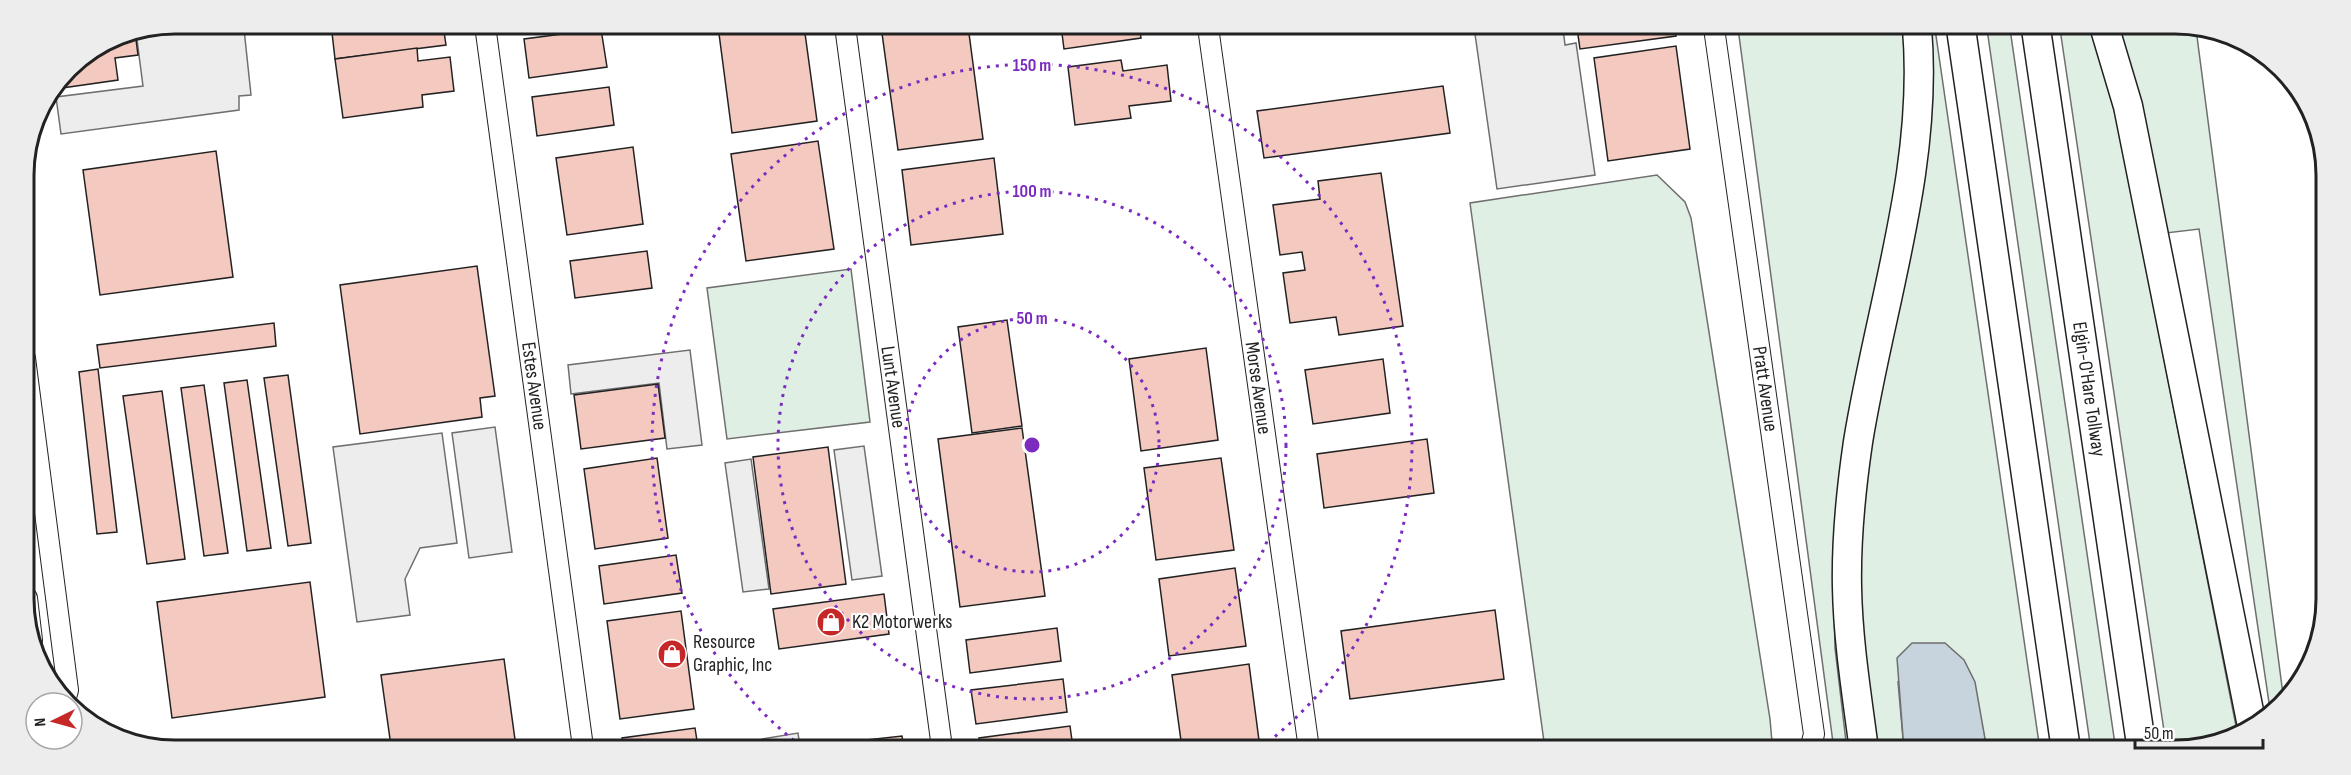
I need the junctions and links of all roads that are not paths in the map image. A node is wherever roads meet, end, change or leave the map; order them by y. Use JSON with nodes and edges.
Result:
{"nodes":[{"id":1,"x":486,"y":34,"type":"edge"},
{"id":2,"x":846,"y":34,"type":"edge"},
{"id":3,"x":1209,"y":34,"type":"edge"},
{"id":4,"x":1715,"y":34,"type":"edge"},
{"id":5,"x":1917,"y":34,"type":"edge"},
{"id":6,"x":1962,"y":34,"type":"edge"},
{"id":7,"x":2037,"y":34,"type":"edge"},
{"id":8,"x":2106,"y":34,"type":"edge"},
{"id":9,"x":34,"y":430,"type":"edge"},
{"id":10,"x":68,"y":690,"type":"edge"},
{"id":11,"x":2251,"y":719,"type":"edge"},
{"id":12,"x":582,"y":740,"type":"edge"},
{"id":13,"x":941,"y":740,"type":"edge"},
{"id":14,"x":1308,"y":740,"type":"edge"},
{"id":15,"x":1813,"y":740,"type":"edge"},
{"id":16,"x":1863,"y":740,"type":"edge"},
{"id":17,"x":2065,"y":740,"type":"edge"},
{"id":18,"x":2140,"y":740,"type":"edge"}],
"edges":[{"from":1,"to":12,"type":"street","name":"Estes Avenue"},
{"from":2,"to":13,"type":"street","name":"Lunt Avenue"},
{"from":3,"to":14,"type":"street","name":"Morse Avenue"},
{"from":4,"to":15,"type":"street","name":"Pratt Avenue"},
{"from":5,"to":16,"type":"highway"},
{"from":6,"to":17,"type":"highway"},
{"from":7,"to":18,"type":"highway","name":"Elgin-O'Hare Tollway"},
{"from":8,"to":11,"type":"highway"},
{"from":9,"to":10,"type":"street"}]}
